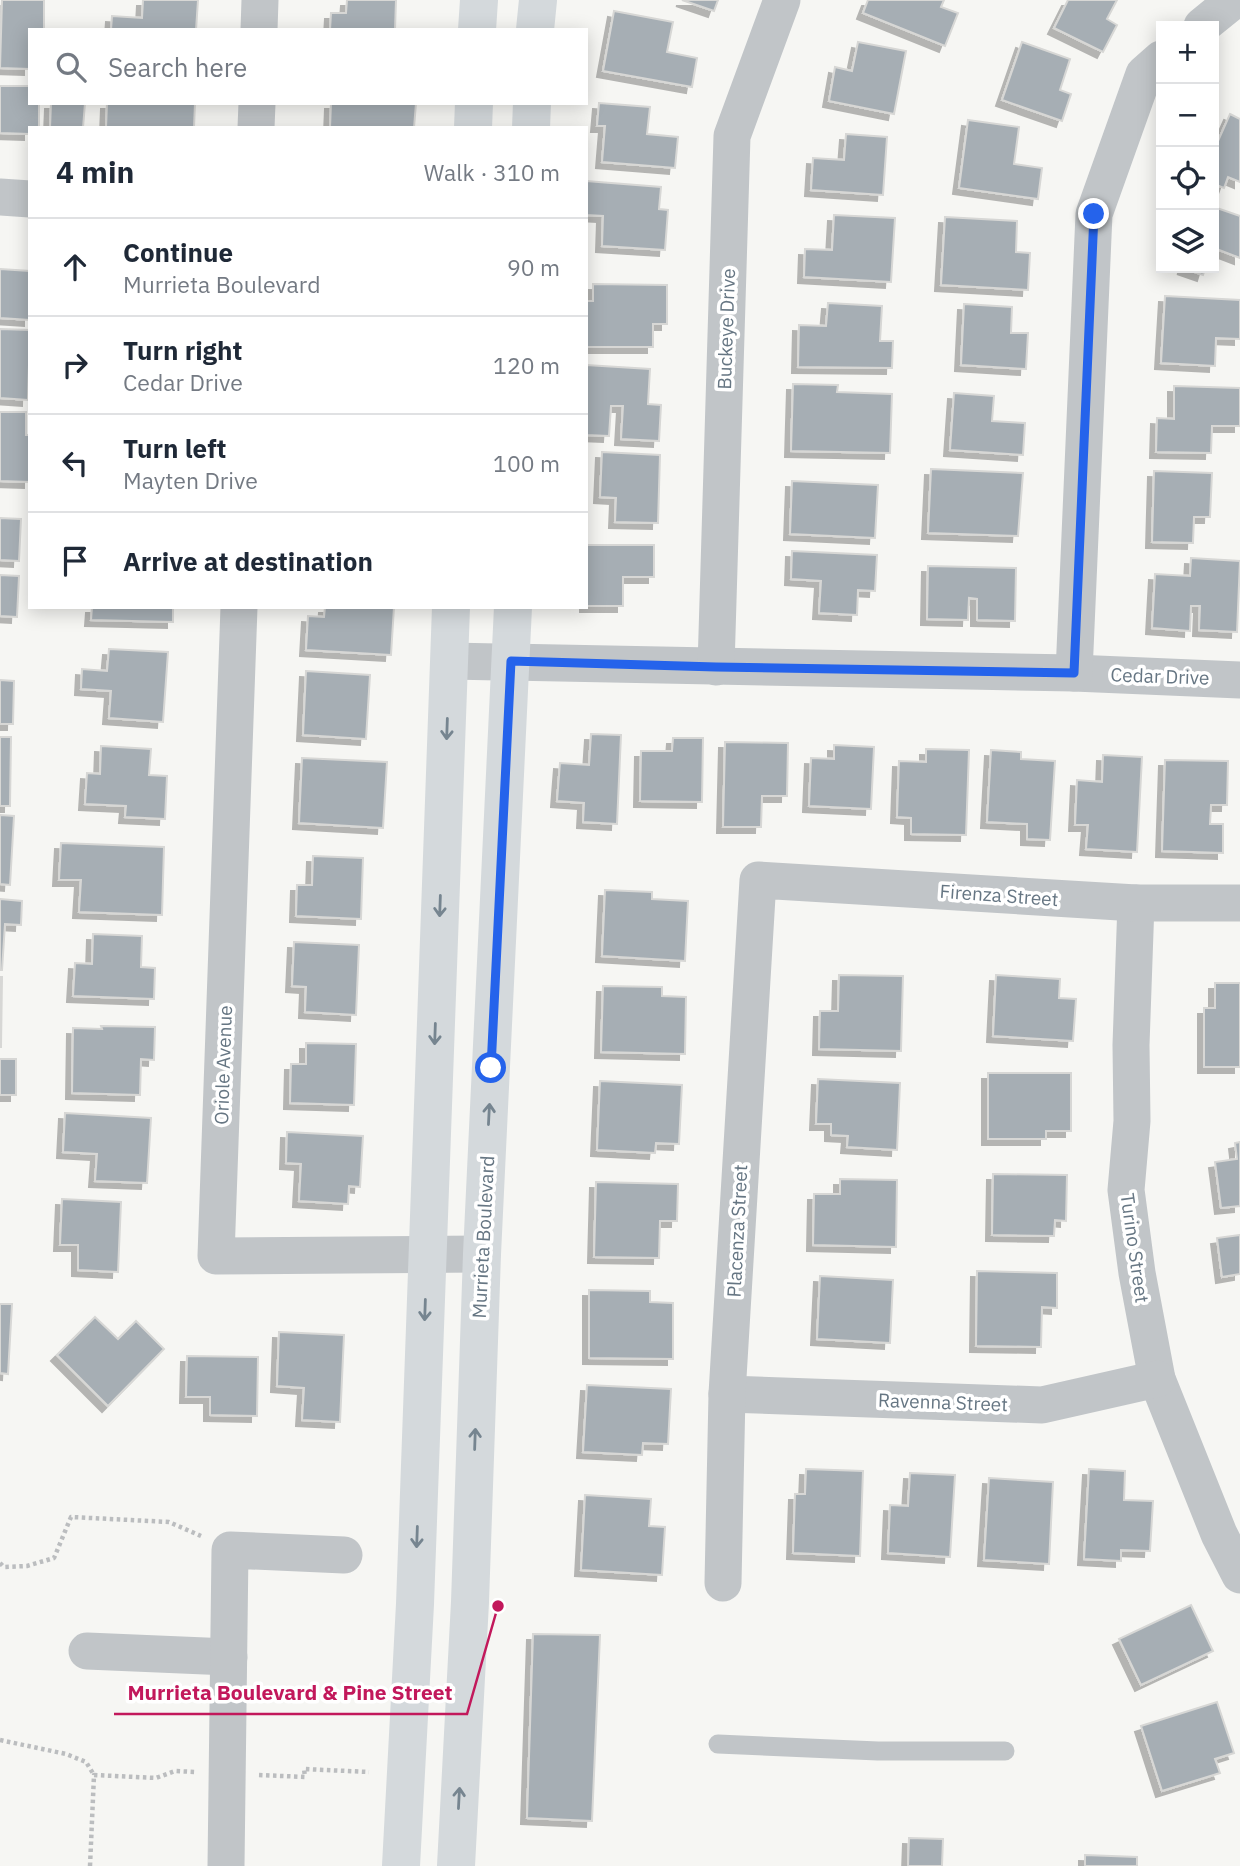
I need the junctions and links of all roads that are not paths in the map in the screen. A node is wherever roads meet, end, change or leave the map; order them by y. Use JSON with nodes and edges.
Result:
{"nodes":[{"id":1,"x":260,"y":0,"type":"edge"},
{"id":2,"x":479,"y":0,"type":"edge"},
{"id":3,"x":538,"y":0,"type":"edge"},
{"id":4,"x":782,"y":0,"type":"edge"},
{"id":5,"x":1234,"y":0,"type":"edge"},
{"id":6,"x":1208,"y":21,"type":"edge"},
{"id":7,"x":259,"y":28,"type":"edge"},
{"id":8,"x":477,"y":28,"type":"edge"},
{"id":9,"x":535,"y":28,"type":"edge"},
{"id":10,"x":1156,"y":63,"type":"edge"},
{"id":11,"x":257,"y":105,"type":"edge"},
{"id":12,"x":474,"y":105,"type":"edge"},
{"id":13,"x":531,"y":105,"type":"edge"},
{"id":14,"x":256,"y":126,"type":"edge"},
{"id":15,"x":473,"y":126,"type":"edge"},
{"id":16,"x":531,"y":126,"type":"edge"},
{"id":17,"x":0,"y":197,"type":"edge"},
{"id":18,"x":28,"y":199,"type":"edge"},
{"id":19,"x":239,"y":609,"type":"edge"},
{"id":20,"x":452,"y":609,"type":"edge"},
{"id":21,"x":513,"y":609,"type":"edge"},
{"id":22,"x":450,"y":661,"type":"junction"},
{"id":23,"x":511,"y":661,"type":"junction"},
{"id":24,"x":716,"y":667,"type":"junction"},
{"id":25,"x":1074,"y":673,"type":"junction"},
{"id":26,"x":1240,"y":680,"type":"edge"},
{"id":27,"x":758,"y":880,"type":"joint"},
{"id":28,"x":1240,"y":903,"type":"edge"},
{"id":29,"x":1136,"y":904,"type":"junction"},
{"id":30,"x":427,"y":1253,"type":"junction"},
{"id":31,"x":482,"y":1254,"type":"junction"},
{"id":32,"x":1157,"y":1378,"type":"junction"},
{"id":33,"x":727,"y":1394,"type":"junction"},
{"id":34,"x":344,"y":1555,"type":"dead end"},
{"id":35,"x":1240,"y":1575,"type":"edge"},
{"id":36,"x":723,"y":1583,"type":"dead end"},
{"id":37,"x":87,"y":1651,"type":"dead end"},
{"id":38,"x":229,"y":1657,"type":"junction"},
{"id":39,"x":718,"y":1744,"type":"dead end"},
{"id":40,"x":1005,"y":1751,"type":"dead end"},
{"id":41,"x":226,"y":1866,"type":"edge"},
{"id":42,"x":401,"y":1866,"type":"edge"},
{"id":43,"x":456,"y":1866,"type":"edge"}],
"edges":[{"from":1,"to":7,"type":"street"},
{"from":2,"to":8,"type":"main road"},
{"from":3,"to":9,"type":"main road"},
{"from":4,"to":24,"type":"street","name":"Buckeye Drive"},
{"from":5,"to":6,"type":"street"},
{"from":10,"to":25,"type":"street"},
{"from":11,"to":14,"type":"street"},
{"from":12,"to":15,"type":"main road"},
{"from":13,"to":16,"type":"main road"},
{"from":17,"to":18,"type":"street"},
{"from":19,"to":30,"type":"street","name":"Oriole Avenue"},
{"from":20,"to":22,"type":"main road"},
{"from":21,"to":23,"type":"main road","name":"Murrieta Boulevard"},
{"from":22,"to":23,"type":"street","name":"Cedar Drive"},
{"from":22,"to":30,"type":"main road","one_way":true},
{"from":23,"to":24,"type":"street","name":"Cedar Drive"},
{"from":31,"to":23,"type":"main road","name":"Murrieta Boulevard","one_way":true},
{"from":24,"to":25,"type":"street","name":"Cedar Drive"},
{"from":25,"to":26,"type":"street","name":"Cedar Drive"},
{"from":27,"to":29,"type":"street","name":"Firenza Street"},
{"from":27,"to":33,"type":"street","name":"Placenza Street"},
{"from":28,"to":29,"type":"street","name":"Firenza Street"},
{"from":29,"to":32,"type":"street","name":"Turino Street"},
{"from":30,"to":31,"type":"street","name":"Oriole Avenue"},
{"from":30,"to":42,"type":"main road","one_way":true},
{"from":43,"to":31,"type":"main road","name":"Murrieta Boulevard","one_way":true},
{"from":32,"to":33,"type":"street","name":"Ravenna Street"},
{"from":32,"to":35,"type":"street","name":"Turino Street"},
{"from":33,"to":36,"type":"street","name":"Placenza Street"},
{"from":34,"to":38,"type":"street"},
{"from":37,"to":38,"type":"street"},
{"from":38,"to":41,"type":"street"},
{"from":39,"to":40,"type":"lane"}]}
